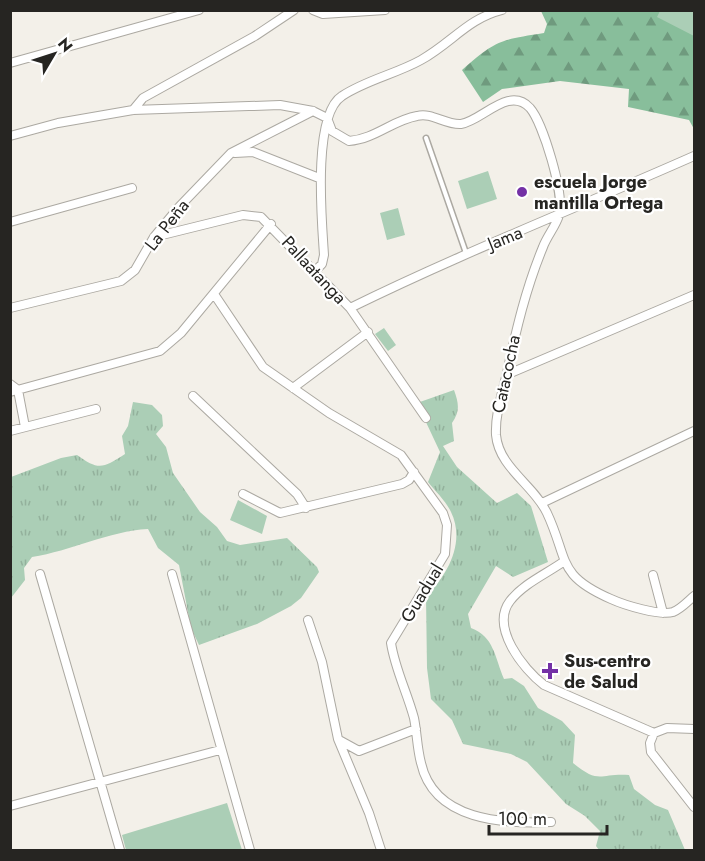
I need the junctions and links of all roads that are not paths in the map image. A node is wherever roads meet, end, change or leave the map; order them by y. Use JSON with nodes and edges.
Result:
{"nodes":[{"id":1,"x":199,"y":10,"type":"edge"},
{"id":2,"x":313,"y":10,"type":"edge"},
{"id":3,"x":385,"y":10,"type":"edge"},
{"id":4,"x":502,"y":10,"type":"edge"},
{"id":5,"x":287,"y":11,"type":"edge"},
{"id":6,"x":10,"y":63,"type":"edge"},
{"id":7,"x":133,"y":110,"type":"junction"},
{"id":8,"x":312,"y":111,"type":"junction"},
{"id":9,"x":327,"y":118,"type":"junction"},
{"id":10,"x":10,"y":136,"type":"edge"},
{"id":11,"x":426,"y":138,"type":"dead end"},
{"id":12,"x":231,"y":153,"type":"junction"},
{"id":13,"x":694,"y":156,"type":"edge"},
{"id":14,"x":319,"y":178,"type":"junction"},
{"id":15,"x":132,"y":188,"type":"dead end"},
{"id":16,"x":559,"y":216,"type":"junction"},
{"id":17,"x":10,"y":222,"type":"edge"},
{"id":18,"x":271,"y":224,"type":"junction"},
{"id":19,"x":154,"y":237,"type":"junction"},
{"id":20,"x":466,"y":253,"type":"junction"},
{"id":21,"x":315,"y":270,"type":"junction"},
{"id":22,"x":214,"y":294,"type":"junction"},
{"id":23,"x":694,"y":295,"type":"edge"},
{"id":24,"x":10,"y":308,"type":"edge"},
{"id":25,"x":350,"y":308,"type":"junction"},
{"id":26,"x":368,"y":332,"type":"junction"},
{"id":27,"x":506,"y":375,"type":"junction"},
{"id":28,"x":10,"y":384,"type":"edge"},
{"id":29,"x":294,"y":388,"type":"junction"},
{"id":30,"x":14,"y":391,"type":"edge"},
{"id":31,"x":194,"y":396,"type":"dead end"},
{"id":32,"x":96,"y":409,"type":"dead end"},
{"id":33,"x":426,"y":418,"type":"dead end"},
{"id":34,"x":25,"y":427,"type":"junction"},
{"id":35,"x":10,"y":431,"type":"edge"},
{"id":36,"x":694,"y":431,"type":"edge"},
{"id":37,"x":414,"y":472,"type":"junction"},
{"id":38,"x":243,"y":494,"type":"dead end"},
{"id":39,"x":542,"y":503,"type":"junction"},
{"id":40,"x":306,"y":508,"type":"junction"},
{"id":41,"x":563,"y":562,"type":"junction"},
{"id":42,"x":40,"y":574,"type":"dead end"},
{"id":43,"x":172,"y":574,"type":"dead end"},
{"id":44,"x":653,"y":575,"type":"dead end"},
{"id":45,"x":694,"y":596,"type":"edge"},
{"id":46,"x":663,"y":612,"type":"junction"},
{"id":47,"x":308,"y":620,"type":"dead end"},
{"id":48,"x":416,"y":729,"type":"junction"},
{"id":49,"x":694,"y":729,"type":"edge"},
{"id":50,"x":654,"y":733,"type":"junction"},
{"id":51,"x":338,"y":739,"type":"junction"},
{"id":52,"x":220,"y":750,"type":"junction"},
{"id":53,"x":100,"y":780,"type":"junction"},
{"id":54,"x":10,"y":806,"type":"edge"},
{"id":55,"x":694,"y":807,"type":"edge"},
{"id":56,"x":551,"y":822,"type":"dead end"},
{"id":57,"x":120,"y":850,"type":"edge"},
{"id":58,"x":250,"y":850,"type":"edge"},
{"id":59,"x":381,"y":850,"type":"edge"}],
"edges":[{"from":1,"to":6,"type":"street"},
{"from":2,"to":3,"type":"street"},
{"from":4,"to":9,"type":"street"},
{"from":5,"to":7,"type":"street"},
{"from":7,"to":8,"type":"street"},
{"from":7,"to":10,"type":"street"},
{"from":8,"to":9,"type":"street"},
{"from":8,"to":12,"type":"street","name":"La Peña"},
{"from":9,"to":14,"type":"street"},
{"from":9,"to":16,"type":"street","name":"Catacocha"},
{"from":11,"to":20,"type":"lane"},
{"from":12,"to":14,"type":"street"},
{"from":12,"to":19,"type":"street","name":"La Peña"},
{"from":13,"to":16,"type":"street","name":"Jama"},
{"from":14,"to":21,"type":"street"},
{"from":15,"to":17,"type":"street"},
{"from":16,"to":20,"type":"street","name":"Jama"},
{"from":16,"to":27,"type":"street","name":"Catacocha"},
{"from":18,"to":19,"type":"street","name":"Pallaatanga"},
{"from":18,"to":21,"type":"street","name":"Pallaatanga"},
{"from":18,"to":22,"type":"street"},
{"from":19,"to":24,"type":"street","name":"La Peña"},
{"from":20,"to":25,"type":"street","name":"Jama"},
{"from":21,"to":25,"type":"street","name":"Pallaatanga"},
{"from":22,"to":29,"type":"street","name":"Guadual"},
{"from":22,"to":30,"type":"street"},
{"from":23,"to":27,"type":"street"},
{"from":25,"to":26,"type":"street","name":"Pallaatanga"},
{"from":26,"to":29,"type":"street"},
{"from":26,"to":33,"type":"street","name":"Pallaatanga"},
{"from":27,"to":39,"type":"street","name":"Catacocha"},
{"from":28,"to":30,"type":"street"},
{"from":29,"to":37,"type":"street","name":"Guadual"},
{"from":30,"to":34,"type":"street"},
{"from":31,"to":40,"type":"street"},
{"from":32,"to":34,"type":"street"},
{"from":34,"to":35,"type":"street"},
{"from":36,"to":39,"type":"street"},
{"from":37,"to":40,"type":"street"},
{"from":37,"to":48,"type":"street","name":"Guadual"},
{"from":38,"to":40,"type":"street"},
{"from":39,"to":41,"type":"street","name":"Catacocha"},
{"from":41,"to":46,"type":"street"},
{"from":41,"to":50,"type":"street"},
{"from":42,"to":53,"type":"street"},
{"from":43,"to":52,"type":"street"},
{"from":44,"to":46,"type":"street"},
{"from":45,"to":46,"type":"street"},
{"from":47,"to":51,"type":"street"},
{"from":48,"to":51,"type":"street"},
{"from":48,"to":56,"type":"street","name":"Guadual"},
{"from":49,"to":50,"type":"street"},
{"from":50,"to":55,"type":"street"},
{"from":51,"to":59,"type":"street"},
{"from":52,"to":53,"type":"street"},
{"from":52,"to":58,"type":"street"},
{"from":53,"to":54,"type":"street"},
{"from":53,"to":57,"type":"street"}]}
